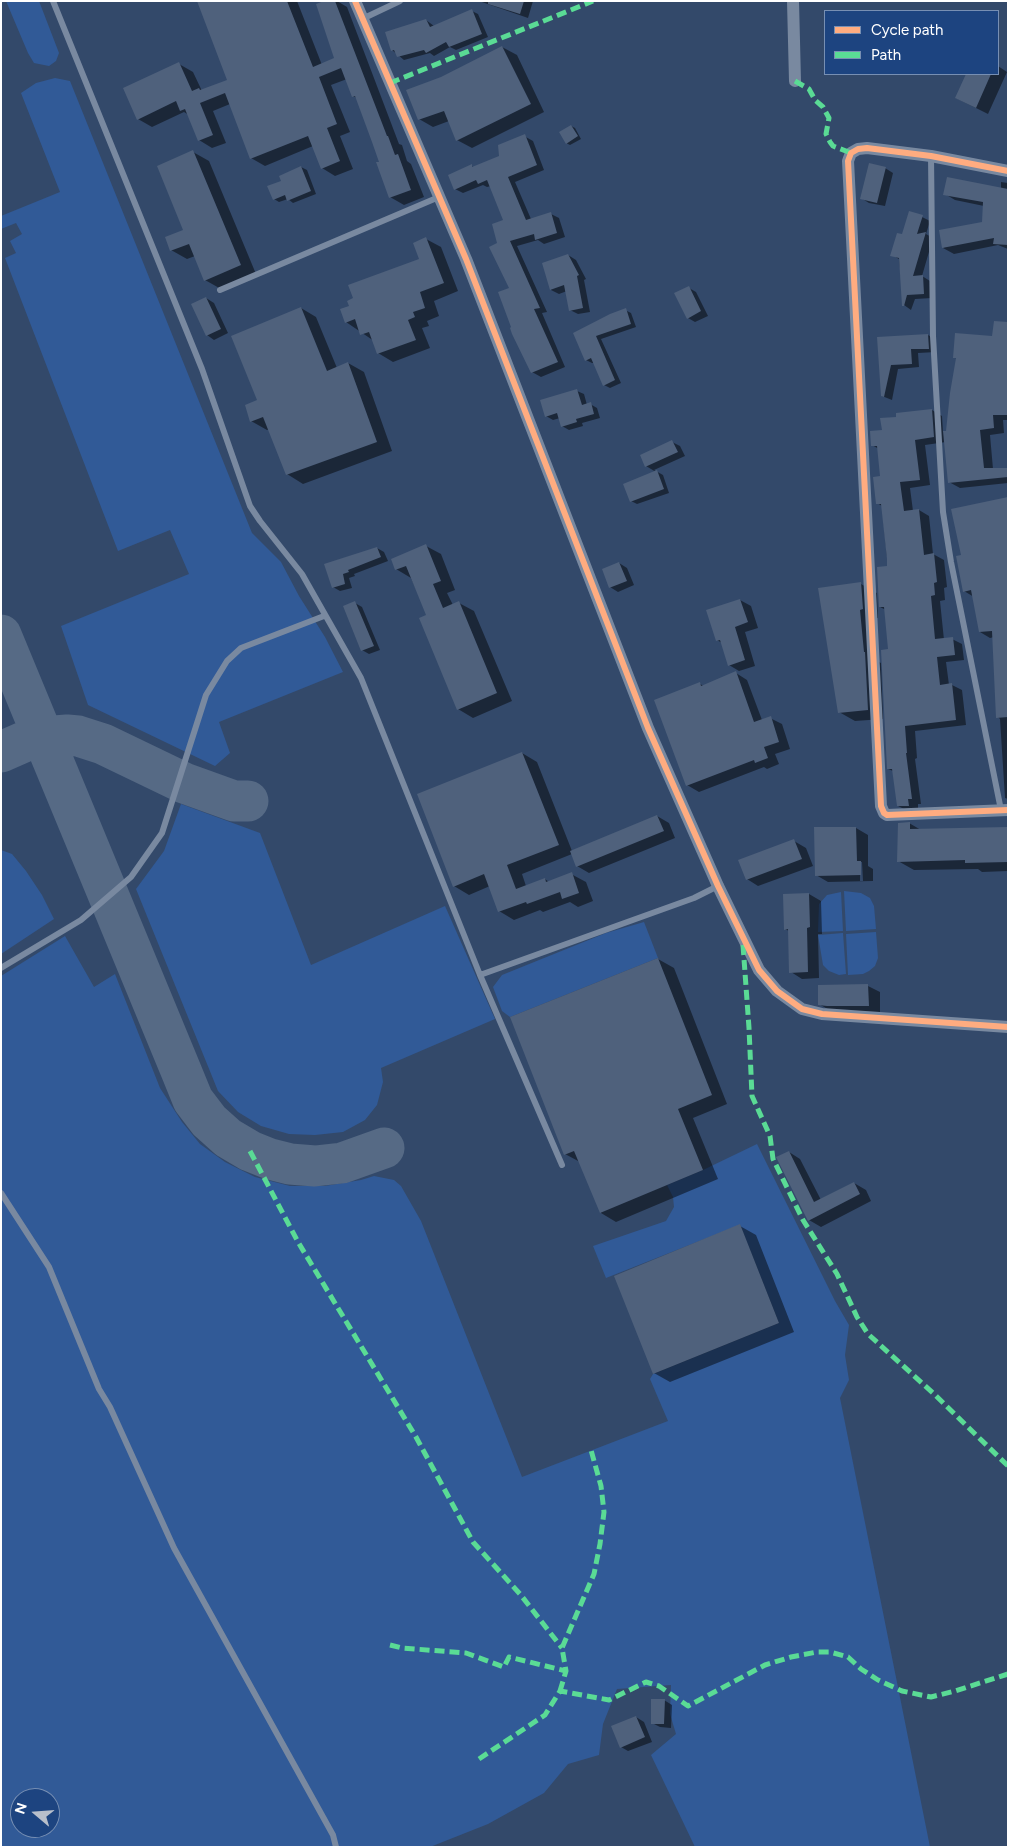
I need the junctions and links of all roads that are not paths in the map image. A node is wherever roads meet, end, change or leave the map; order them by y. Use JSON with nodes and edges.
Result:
{"nodes":[{"id":1,"x":53,"y":1,"type":"edge"},
{"id":2,"x":354,"y":1,"type":"edge"},
{"id":3,"x":400,"y":1,"type":"edge"},
{"id":4,"x":793,"y":1,"type":"edge"},
{"id":5,"x":362,"y":19,"type":"junction"},
{"id":6,"x":795,"y":80,"type":"dead end"},
{"id":7,"x":931,"y":156,"type":"junction"},
{"id":8,"x":1008,"y":171,"type":"edge"},
{"id":9,"x":439,"y":197,"type":"junction"},
{"id":10,"x":220,"y":290,"type":"dead end"},
{"id":11,"x":324,"y":616,"type":"junction"},
{"id":12,"x":1004,"y":810,"type":"edge"},
{"id":13,"x":718,"y":886,"type":"junction"},
{"id":14,"x":1,"y":968,"type":"edge"},
{"id":15,"x":480,"y":975,"type":"junction"},
{"id":16,"x":1008,"y":1027,"type":"edge"},
{"id":17,"x":562,"y":1165,"type":"dead end"},
{"id":18,"x":1,"y":1193,"type":"edge"},
{"id":19,"x":336,"y":1847,"type":"edge"}],
"edges":[{"from":1,"to":11,"type":"lane"},
{"from":2,"to":5,"type":"street"},
{"from":3,"to":5,"type":"lane"},
{"from":4,"to":6,"type":"street"},
{"from":5,"to":9,"type":"street"},
{"from":7,"to":8,"type":"street"},
{"from":7,"to":12,"type":"lane"},
{"from":7,"to":12,"type":"street"},
{"from":9,"to":10,"type":"lane"},
{"from":9,"to":13,"type":"street"},
{"from":11,"to":14,"type":"lane"},
{"from":11,"to":15,"type":"lane"},
{"from":13,"to":15,"type":"lane"},
{"from":13,"to":16,"type":"street"},
{"from":15,"to":17,"type":"lane"},
{"from":18,"to":19,"type":"lane"}]}
